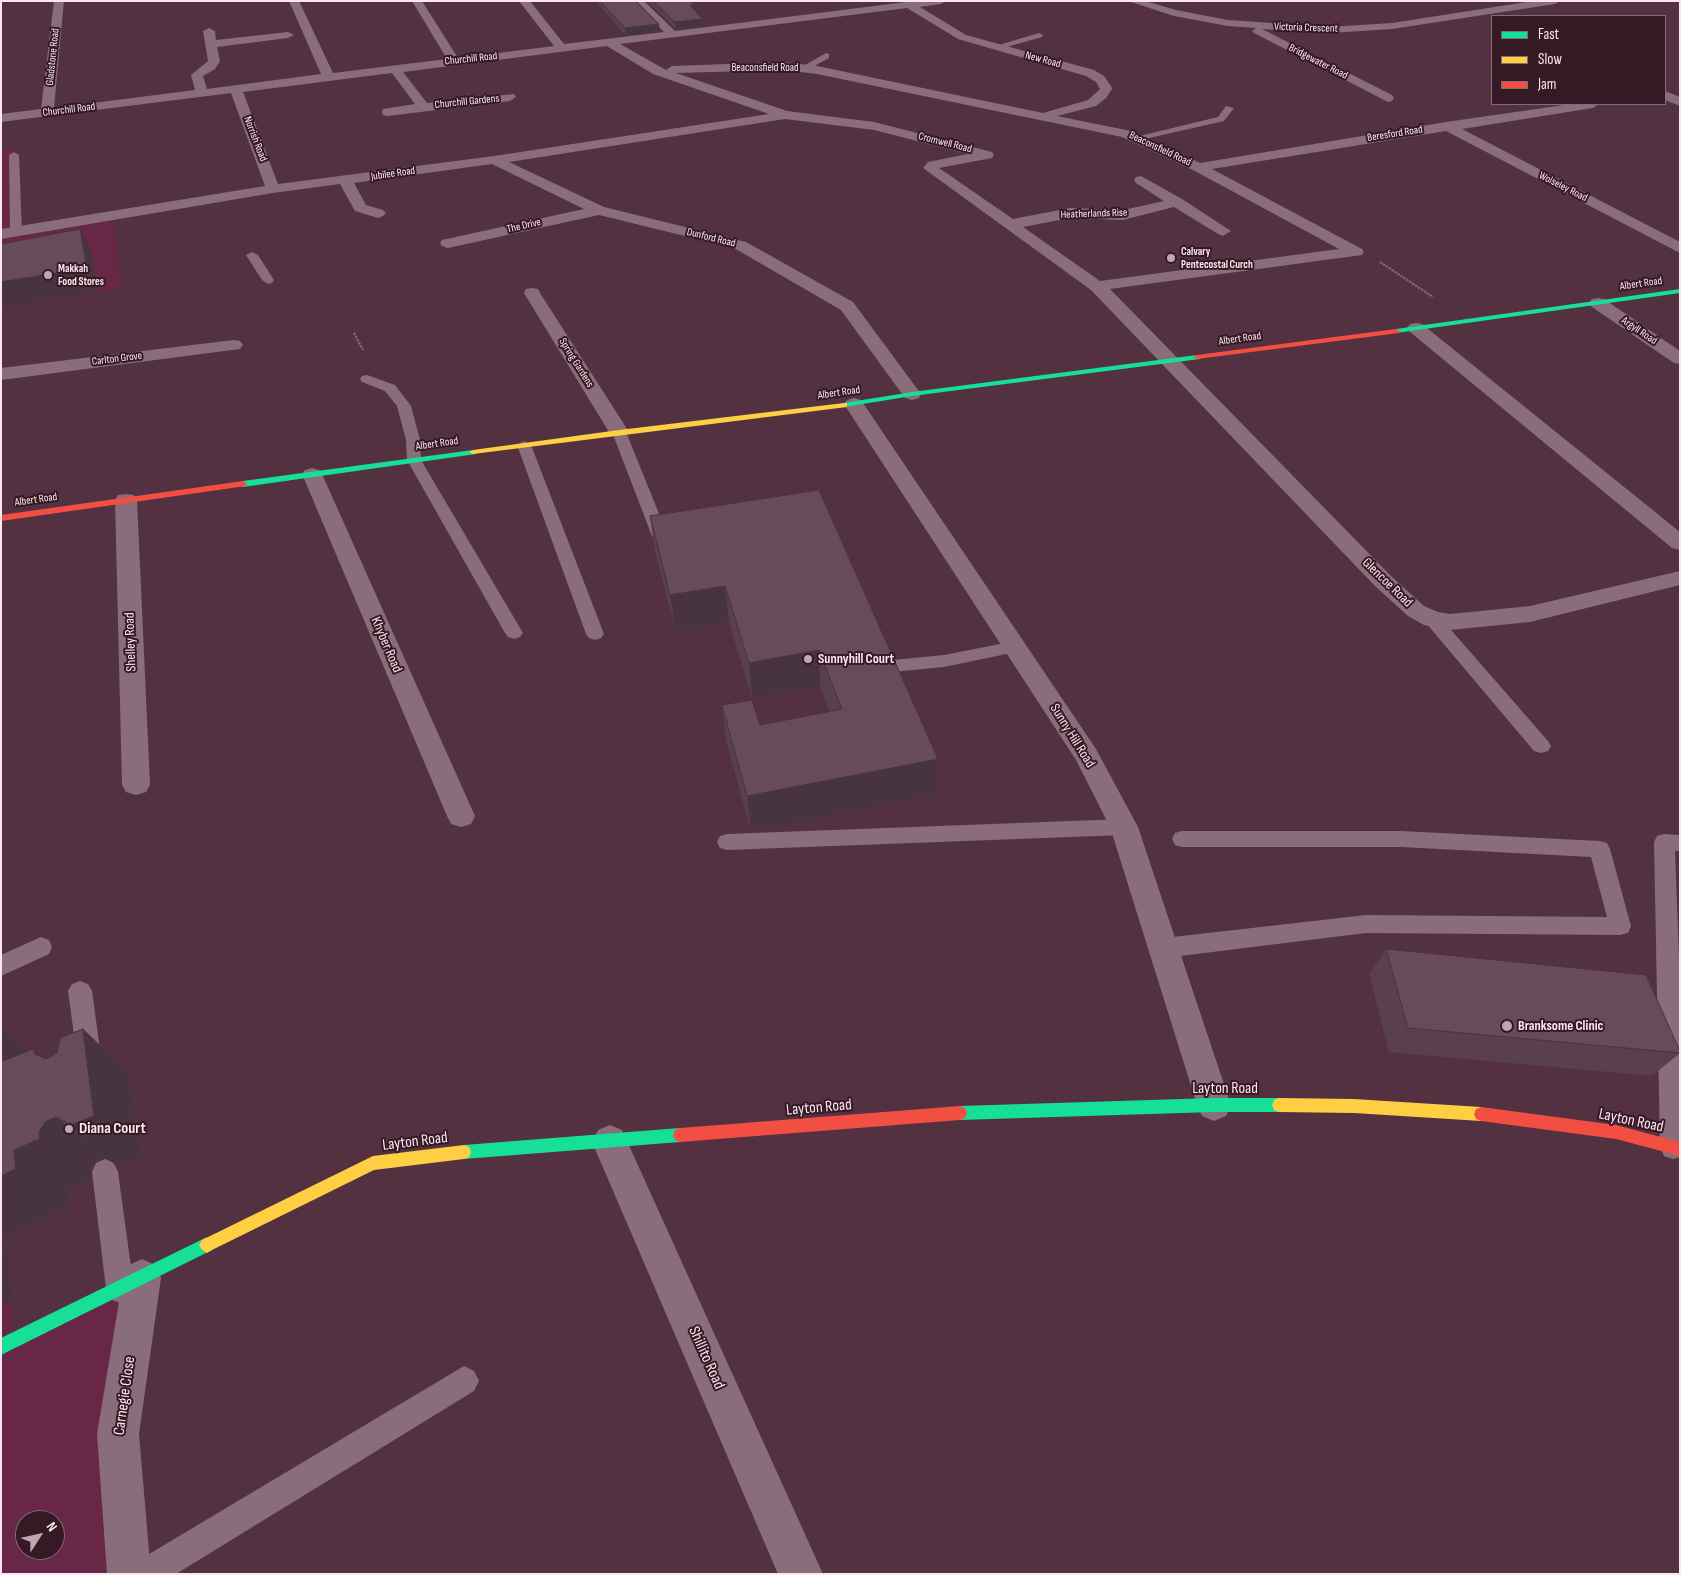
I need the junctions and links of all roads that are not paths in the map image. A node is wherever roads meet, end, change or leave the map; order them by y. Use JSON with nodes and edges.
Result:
{"nodes":[{"id":1,"x":59,"y":1,"type":"edge"},
{"id":2,"x":294,"y":1,"type":"edge"},
{"id":3,"x":417,"y":1,"type":"edge"},
{"id":4,"x":524,"y":1,"type":"edge"},
{"id":5,"x":638,"y":1,"type":"edge"},
{"id":6,"x":873,"y":1,"type":"edge"},
{"id":7,"x":941,"y":1,"type":"edge"},
{"id":8,"x":1133,"y":1,"type":"edge"},
{"id":9,"x":1555,"y":1,"type":"edge"},
{"id":10,"x":1466,"y":2,"type":"edge"},
{"id":11,"x":909,"y":5,"type":"junction"},
{"id":12,"x":786,"y":7,"type":"dead end"},
{"id":13,"x":884,"y":8,"type":"junction"},
{"id":14,"x":1466,"y":15,"type":"junction"},
{"id":15,"x":802,"y":19,"type":"junction"},
{"id":16,"x":1486,"y":24,"type":"dead end"},
{"id":17,"x":1247,"y":25,"type":"junction"},
{"id":18,"x":210,"y":31,"type":"dead end"},
{"id":19,"x":288,"y":35,"type":"dead end"},
{"id":20,"x":673,"y":35,"type":"junction"},
{"id":21,"x":1039,"y":35,"type":"dead end"},
{"id":22,"x":610,"y":43,"type":"junction"},
{"id":23,"x":212,"y":44,"type":"junction"},
{"id":24,"x":996,"y":47,"type":"junction"},
{"id":25,"x":562,"y":49,"type":"junction"},
{"id":26,"x":1079,"y":55,"type":"dead end"},
{"id":27,"x":826,"y":56,"type":"dead end"},
{"id":28,"x":454,"y":60,"type":"junction"},
{"id":29,"x":1051,"y":62,"type":"junction"},
{"id":30,"x":394,"y":68,"type":"junction"},
{"id":31,"x":804,"y":68,"type":"junction"},
{"id":32,"x":657,"y":71,"type":"junction"},
{"id":33,"x":328,"y":76,"type":"junction"},
{"id":34,"x":236,"y":90,"type":"junction"},
{"id":35,"x":1680,"y":90,"type":"edge"},
{"id":36,"x":202,"y":94,"type":"junction"},
{"id":37,"x":1666,"y":94,"type":"edge"},
{"id":38,"x":1666,"y":95,"type":"edge"},
{"id":39,"x":510,"y":97,"type":"dead end"},
{"id":40,"x":1388,"y":98,"type":"dead end"},
{"id":41,"x":1680,"y":102,"type":"edge"},
{"id":42,"x":1586,"y":105,"type":"edge"},
{"id":43,"x":424,"y":107,"type":"junction"},
{"id":44,"x":1229,"y":108,"type":"dead end"},
{"id":45,"x":47,"y":112,"type":"junction"},
{"id":46,"x":388,"y":112,"type":"dead end"},
{"id":47,"x":785,"y":115,"type":"junction"},
{"id":48,"x":1041,"y":116,"type":"junction"},
{"id":49,"x":1,"y":118,"type":"edge"},
{"id":50,"x":1446,"y":126,"type":"junction"},
{"id":51,"x":1136,"y":138,"type":"junction"},
{"id":52,"x":14,"y":155,"type":"dead end"},
{"id":53,"x":494,"y":160,"type":"junction"},
{"id":54,"x":1198,"y":167,"type":"junction"},
{"id":55,"x":345,"y":180,"type":"junction"},
{"id":56,"x":1141,"y":180,"type":"dead end"},
{"id":57,"x":273,"y":189,"type":"junction"},
{"id":58,"x":1177,"y":202,"type":"junction"},
{"id":59,"x":600,"y":210,"type":"junction"},
{"id":60,"x":378,"y":213,"type":"dead end"},
{"id":61,"x":1012,"y":224,"type":"junction"},
{"id":62,"x":1222,"y":231,"type":"dead end"},
{"id":63,"x":16,"y":232,"type":"junction"},
{"id":64,"x":1,"y":234,"type":"edge"},
{"id":65,"x":448,"y":244,"type":"dead end"},
{"id":66,"x":1680,"y":248,"type":"edge"},
{"id":67,"x":252,"y":254,"type":"dead end"},
{"id":68,"x":268,"y":280,"type":"dead end"},
{"id":69,"x":1097,"y":286,"type":"junction"},
{"id":70,"x":1680,"y":291,"type":"edge"},
{"id":71,"x":532,"y":293,"type":"dead end"},
{"id":72,"x":1598,"y":303,"type":"junction"},
{"id":73,"x":1416,"y":328,"type":"junction"},
{"id":74,"x":234,"y":345,"type":"dead end"},
{"id":75,"x":1680,"y":359,"type":"edge"},
{"id":76,"x":1170,"y":361,"type":"junction"},
{"id":77,"x":1,"y":374,"type":"edge"},
{"id":78,"x":367,"y":379,"type":"dead end"},
{"id":79,"x":912,"y":394,"type":"junction"},
{"id":80,"x":854,"y":404,"type":"junction"},
{"id":81,"x":619,"y":432,"type":"junction"},
{"id":82,"x":524,"y":445,"type":"junction"},
{"id":83,"x":414,"y":460,"type":"junction"},
{"id":84,"x":312,"y":474,"type":"junction"},
{"id":85,"x":126,"y":500,"type":"junction"},
{"id":86,"x":1,"y":518,"type":"edge"},
{"id":87,"x":660,"y":536,"type":"edge"},
{"id":88,"x":1680,"y":544,"type":"edge"},
{"id":89,"x":1680,"y":578,"type":"edge"},
{"id":90,"x":1432,"y":620,"type":"junction"},
{"id":91,"x":514,"y":633,"type":"dead end"},
{"id":92,"x":595,"y":634,"type":"dead end"},
{"id":93,"x":1015,"y":647,"type":"junction"},
{"id":94,"x":893,"y":666,"type":"edge"},
{"id":95,"x":1541,"y":746,"type":"dead end"},
{"id":96,"x":136,"y":785,"type":"dead end"},
{"id":97,"x":461,"y":816,"type":"dead end"},
{"id":98,"x":1124,"y":827,"type":"junction"},
{"id":99,"x":1182,"y":838,"type":"dead end"},
{"id":100,"x":727,"y":842,"type":"dead end"},
{"id":101,"x":1680,"y":843,"type":"edge"},
{"id":102,"x":41,"y":947,"type":"dead end"},
{"id":103,"x":1164,"y":948,"type":"junction"},
{"id":104,"x":1,"y":966,"type":"edge"},
{"id":105,"x":80,"y":991,"type":"dead end"},
{"id":106,"x":92,"y":1077,"type":"dead end"},
{"id":107,"x":1214,"y":1105,"type":"junction"},
{"id":108,"x":610,"y":1142,"type":"junction"},
{"id":109,"x":1676,"y":1148,"type":"edge"},
{"id":110,"x":105,"y":1172,"type":"dead end"},
{"id":111,"x":131,"y":1283,"type":"junction"},
{"id":112,"x":1,"y":1347,"type":"edge"},
{"id":113,"x":464,"y":1381,"type":"dead end"},
{"id":114,"x":129,"y":1574,"type":"edge"},
{"id":115,"x":145,"y":1574,"type":"edge"},
{"id":116,"x":802,"y":1574,"type":"edge"}],
"edges":[{"from":1,"to":45,"type":"street","name":"Gladstone Road"},
{"from":2,"to":33,"type":"street"},
{"from":3,"to":28,"type":"street"},
{"from":4,"to":25,"type":"street"},
{"from":5,"to":20,"type":"street"},
{"from":6,"to":13,"type":"street"},
{"from":7,"to":11,"type":"street","name":"Churchill Road"},
{"from":8,"to":17,"type":"street","name":"Victoria Crescent"},
{"from":9,"to":14,"type":"street","name":"Victoria Crescent"},
{"from":10,"to":14,"type":"street"},
{"from":11,"to":13,"type":"street","name":"Churchill Road"},
{"from":11,"to":24,"type":"street","name":"New Road"},
{"from":12,"to":15,"type":"street"},
{"from":13,"to":15,"type":"street","name":"Churchill Road"},
{"from":14,"to":16,"type":"street"},
{"from":14,"to":17,"type":"street","name":"Victoria Crescent"},
{"from":15,"to":20,"type":"street","name":"Churchill Road"},
{"from":17,"to":40,"type":"street","name":"Bridgewater Road"},
{"from":18,"to":23,"type":"street"},
{"from":19,"to":23,"type":"street"},
{"from":20,"to":22,"type":"street","name":"Churchill Road"},
{"from":21,"to":24,"type":"lane"},
{"from":22,"to":25,"type":"street","name":"Churchill Road"},
{"from":22,"to":32,"type":"street","name":"Cromwell Road"},
{"from":23,"to":36,"type":"street"},
{"from":24,"to":29,"type":"street","name":"New Road"},
{"from":25,"to":28,"type":"street","name":"Churchill Road"},
{"from":26,"to":29,"type":"street"},
{"from":27,"to":31,"type":"lane"},
{"from":28,"to":30,"type":"street","name":"Churchill Road"},
{"from":29,"to":48,"type":"street","name":"New Road"},
{"from":30,"to":33,"type":"street","name":"Churchill Road"},
{"from":30,"to":43,"type":"street","name":"Churchill Gardens"},
{"from":31,"to":32,"type":"street","name":"Beaconsfield Road"},
{"from":31,"to":48,"type":"street","name":"Beaconsfield Road"},
{"from":32,"to":47,"type":"street","name":"Cromwell Road"},
{"from":33,"to":34,"type":"street","name":"Churchill Road"},
{"from":34,"to":36,"type":"street","name":"Churchill Road"},
{"from":34,"to":57,"type":"street","name":"Norrish Road"},
{"from":35,"to":37,"type":"street"},
{"from":36,"to":45,"type":"street","name":"Churchill Road"},
{"from":38,"to":41,"type":"street"},
{"from":39,"to":43,"type":"street","name":"Churchill Gardens"},
{"from":42,"to":50,"type":"street","name":"Beresford Road"},
{"from":43,"to":46,"type":"street","name":"Churchill Gardens"},
{"from":44,"to":51,"type":"lane"},
{"from":45,"to":49,"type":"street","name":"Churchill Road"},
{"from":47,"to":53,"type":"street","name":"Jubilee Road"},
{"from":47,"to":61,"type":"street","name":"Cromwell Road"},
{"from":48,"to":51,"type":"street","name":"Beaconsfield Road"},
{"from":50,"to":54,"type":"street","name":"Beresford Road"},
{"from":50,"to":66,"type":"street","name":"Wolseley Road"},
{"from":51,"to":54,"type":"street","name":"Beaconsfield Road"},
{"from":52,"to":63,"type":"lane"},
{"from":53,"to":55,"type":"street","name":"Jubilee Road"},
{"from":53,"to":59,"type":"street","name":"Dunford Road"},
{"from":54,"to":69,"type":"street","name":"Beaconsfield Road"},
{"from":55,"to":57,"type":"street","name":"Jubilee Road"},
{"from":55,"to":60,"type":"street"},
{"from":56,"to":58,"type":"street"},
{"from":57,"to":63,"type":"street","name":"Jubilee Road"},
{"from":58,"to":61,"type":"street","name":"Heatherlands Rise"},
{"from":58,"to":62,"type":"street"},
{"from":59,"to":65,"type":"street","name":"The Drive"},
{"from":59,"to":79,"type":"street","name":"Dunford Road"},
{"from":61,"to":69,"type":"street","name":"Cromwell Road"},
{"from":63,"to":64,"type":"street","name":"Jubilee Road"},
{"from":67,"to":68,"type":"lane"},
{"from":69,"to":76,"type":"street","name":"Cromwell Road"},
{"from":70,"to":72,"type":"street","name":"Albert Road"},
{"from":71,"to":81,"type":"street","name":"Spring Gardens"},
{"from":72,"to":73,"type":"street","name":"Albert Road"},
{"from":72,"to":75,"type":"street","name":"Argyll Road"},
{"from":73,"to":76,"type":"street","name":"Albert Road"},
{"from":73,"to":88,"type":"street"},
{"from":74,"to":77,"type":"street","name":"Carlton Grove"},
{"from":76,"to":79,"type":"street","name":"Albert Road"},
{"from":76,"to":90,"type":"street","name":"Glencoe Road"},
{"from":78,"to":83,"type":"lane"},
{"from":79,"to":80,"type":"street","name":"Albert Road"},
{"from":80,"to":81,"type":"street","name":"Albert Road"},
{"from":80,"to":93,"type":"street","name":"Sunny Hill Road"},
{"from":81,"to":82,"type":"street","name":"Albert Road"},
{"from":81,"to":87,"type":"lane"},
{"from":82,"to":83,"type":"street","name":"Albert Road"},
{"from":82,"to":92,"type":"lane"},
{"from":83,"to":84,"type":"street","name":"Albert Road"},
{"from":83,"to":91,"type":"lane"},
{"from":84,"to":85,"type":"street","name":"Albert Road"},
{"from":84,"to":97,"type":"street","name":"Khyber Road"},
{"from":85,"to":86,"type":"street","name":"Albert Road"},
{"from":85,"to":96,"type":"street","name":"Shelley Road"},
{"from":89,"to":90,"type":"street","name":"Glencoe Road"},
{"from":90,"to":95,"type":"lane"},
{"from":93,"to":94,"type":"lane"},
{"from":93,"to":98,"type":"street","name":"Sunny Hill Road"},
{"from":98,"to":100,"type":"lane"},
{"from":98,"to":103,"type":"street","name":"Sunny Hill Road"},
{"from":99,"to":103,"type":"lane"},
{"from":101,"to":109,"type":"lane"},
{"from":102,"to":104,"type":"lane"},
{"from":103,"to":107,"type":"street","name":"Sunny Hill Road"},
{"from":105,"to":106,"type":"lane"},
{"from":107,"to":108,"type":"street","name":"Layton Road"},
{"from":107,"to":109,"type":"street","name":"Layton Road"},
{"from":108,"to":111,"type":"street","name":"Layton Road"},
{"from":108,"to":116,"type":"street","name":"Shillito Road"},
{"from":110,"to":111,"type":"lane"},
{"from":111,"to":112,"type":"street","name":"Layton Road"},
{"from":111,"to":114,"type":"street","name":"Carnegie Close"},
{"from":113,"to":115,"type":"lane"}]}
